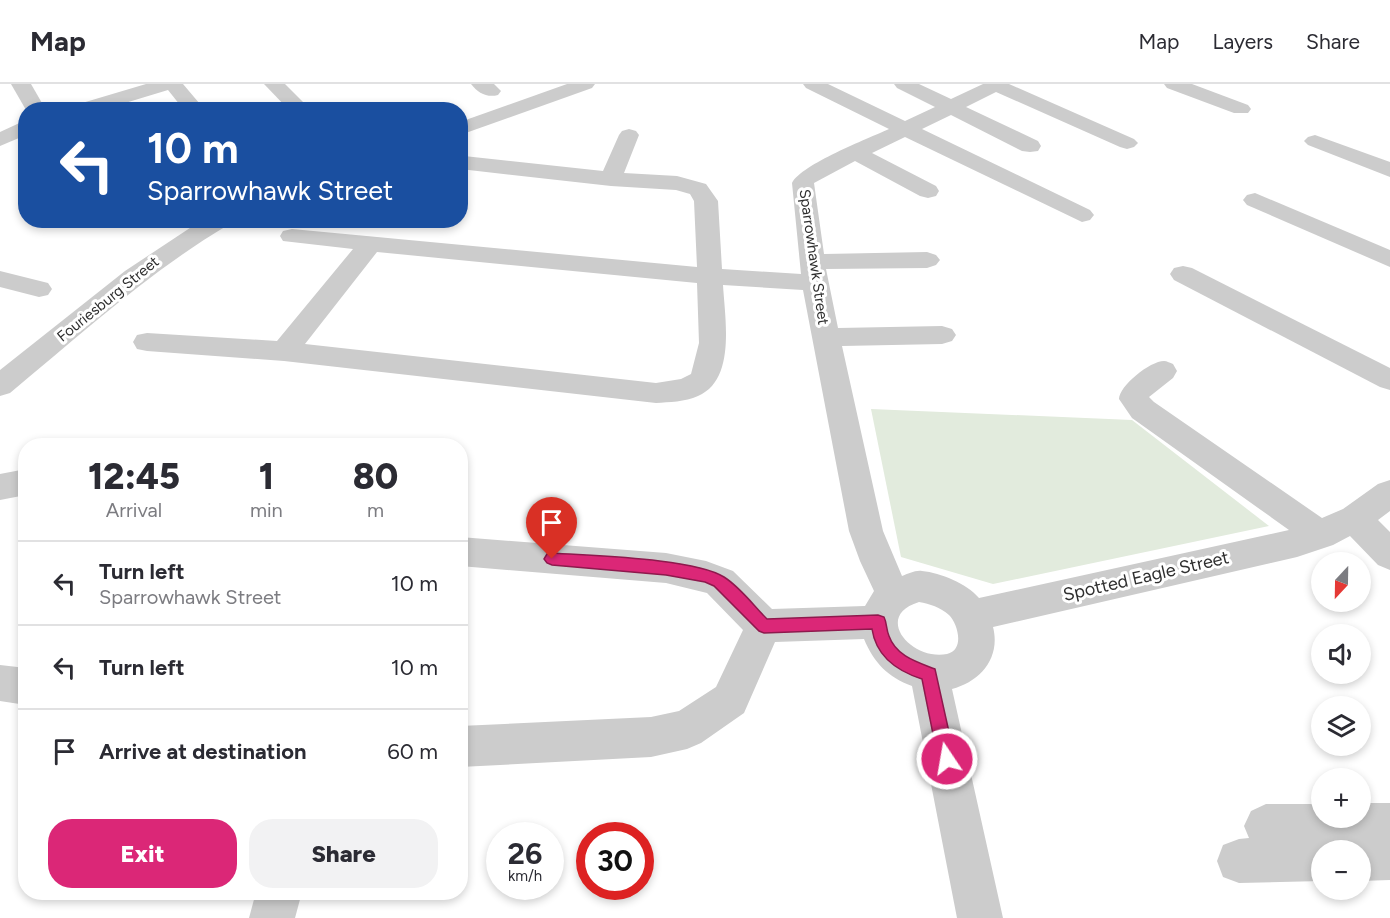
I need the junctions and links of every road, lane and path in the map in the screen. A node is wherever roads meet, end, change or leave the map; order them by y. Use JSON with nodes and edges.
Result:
{"nodes":[{"id":1,"x":21,"y":84,"type":"edge"},
{"id":2,"x":167,"y":84,"type":"edge"},
{"id":3,"x":173,"y":84,"type":"edge"},
{"id":4,"x":274,"y":84,"type":"edge"},
{"id":5,"x":585,"y":84,"type":"edge"},
{"id":6,"x":813,"y":84,"type":"edge"},
{"id":7,"x":904,"y":84,"type":"edge"},
{"id":8,"x":996,"y":84,"type":"edge"},
{"id":9,"x":1174,"y":84,"type":"edge"},
{"id":10,"x":124,"y":89,"type":"edge"},
{"id":11,"x":31,"y":102,"type":"edge"},
{"id":12,"x":99,"y":102,"type":"edge"},
{"id":13,"x":188,"y":102,"type":"edge"},
{"id":14,"x":293,"y":102,"type":"edge"},
{"id":15,"x":950,"y":107,"type":"junction"},
{"id":16,"x":1241,"y":109,"type":"dead end"},
{"id":17,"x":468,"y":126,"type":"edge"},
{"id":18,"x":18,"y":130,"type":"edge"},
{"id":19,"x":904,"y":130,"type":"junction"},
{"id":20,"x":629,"y":135,"type":"dead end"},
{"id":21,"x":0,"y":140,"type":"edge"},
{"id":22,"x":1315,"y":141,"type":"dead end"},
{"id":23,"x":1127,"y":144,"type":"dead end"},
{"id":24,"x":1030,"y":146,"type":"dead end"},
{"id":25,"x":855,"y":153,"type":"junction"},
{"id":26,"x":468,"y":163,"type":"edge"},
{"id":27,"x":1390,"y":170,"type":"edge"},
{"id":28,"x":611,"y":179,"type":"junction"},
{"id":29,"x":928,"y":191,"type":"dead end"},
{"id":30,"x":1255,"y":200,"type":"dead end"},
{"id":31,"x":1082,"y":215,"type":"dead end"},
{"id":32,"x":205,"y":228,"type":"edge"},
{"id":33,"x":292,"y":236,"type":"dead end"},
{"id":34,"x":371,"y":243,"type":"junction"},
{"id":35,"x":927,"y":260,"type":"dead end"},
{"id":36,"x":1388,"y":265,"type":"edge"},
{"id":37,"x":813,"y":272,"type":"junction"},
{"id":38,"x":1183,"y":274,"type":"dead end"},
{"id":39,"x":708,"y":276,"type":"junction"},
{"id":40,"x":0,"y":279,"type":"edge"},
{"id":41,"x":39,"y":290,"type":"dead end"},
{"id":42,"x":942,"y":335,"type":"dead end"},
{"id":43,"x":826,"y":337,"type":"junction"},
{"id":44,"x":147,"y":342,"type":"dead end"},
{"id":45,"x":284,"y":351,"type":"junction"},
{"id":46,"x":1163,"y":371,"type":"dead end"},
{"id":47,"x":1390,"y":380,"type":"edge"},
{"id":48,"x":0,"y":386,"type":"edge"},
{"id":49,"x":18,"y":484,"type":"edge"},
{"id":50,"x":0,"y":487,"type":"edge"},
{"id":51,"x":1390,"y":493,"type":"edge"},
{"id":52,"x":1355,"y":519,"type":"junction"},
{"id":53,"x":1321,"y":535,"type":"junction"},
{"id":54,"x":468,"y":552,"type":"edge"},
{"id":55,"x":1390,"y":555,"type":"edge"},
{"id":56,"x":886,"y":607,"type":"junction"},
{"id":57,"x":971,"y":616,"type":"junction"},
{"id":58,"x":764,"y":626,"type":"junction"},
{"id":59,"x":929,"y":674,"type":"junction"},
{"id":60,"x":0,"y":683,"type":"edge"},
{"id":61,"x":18,"y":686,"type":"edge"},
{"id":62,"x":468,"y":747,"type":"edge"},
{"id":63,"x":1390,"y":825,"type":"edge"},
{"id":64,"x":1266,"y":826,"type":"dead end"},
{"id":65,"x":1390,"y":858,"type":"edge"},
{"id":66,"x":1311,"y":859,"type":"edge"},
{"id":67,"x":1371,"y":859,"type":"edge"},
{"id":68,"x":1239,"y":861,"type":"dead end"},
{"id":69,"x":277,"y":900,"type":"edge"},
{"id":70,"x":272,"y":918,"type":"edge"},
{"id":71,"x":980,"y":918,"type":"edge"}],
"edges":[{"from":1,"to":11,"type":"street"},
{"from":2,"to":10,"type":"street"},
{"from":3,"to":13,"type":"street"},
{"from":4,"to":14,"type":"street"},
{"from":5,"to":17,"type":"street"},
{"from":6,"to":19,"type":"street"},
{"from":7,"to":15,"type":"street"},
{"from":8,"to":15,"type":"street","name":"Sparrowhawk Street"},
{"from":8,"to":23,"type":"street","name":"Sparrowhawk Street"},
{"from":9,"to":16,"type":"street"},
{"from":10,"to":12,"type":"street"},
{"from":15,"to":19,"type":"street","name":"Sparrowhawk Street"},
{"from":15,"to":24,"type":"street"},
{"from":18,"to":21,"type":"street"},
{"from":19,"to":25,"type":"street","name":"Sparrowhawk Street"},
{"from":19,"to":31,"type":"street"},
{"from":20,"to":28,"type":"street"},
{"from":22,"to":27,"type":"street"},
{"from":25,"to":29,"type":"street"},
{"from":25,"to":37,"type":"street","name":"Sparrowhawk Street"},
{"from":26,"to":28,"type":"street"},
{"from":28,"to":39,"type":"street"},
{"from":30,"to":36,"type":"street"},
{"from":32,"to":48,"type":"street","name":"Fouriesburg Street"},
{"from":33,"to":34,"type":"street"},
{"from":34,"to":39,"type":"street"},
{"from":34,"to":45,"type":"street"},
{"from":35,"to":37,"type":"street"},
{"from":37,"to":39,"type":"street"},
{"from":37,"to":43,"type":"street","name":"Sparrowhawk Street"},
{"from":38,"to":47,"type":"street"},
{"from":39,"to":45,"type":"street"},
{"from":40,"to":41,"type":"street"},
{"from":42,"to":43,"type":"street","name":"Sparrowhawk Street"},
{"from":43,"to":56,"type":"street","name":"Sparrowhawk Street"},
{"from":44,"to":45,"type":"street"},
{"from":46,"to":53,"type":"street"},
{"from":49,"to":50,"type":"street"},
{"from":51,"to":52,"type":"street","name":"Spotted Eagle Street"},
{"from":52,"to":53,"type":"street","name":"Spotted Eagle Street"},
{"from":52,"to":55,"type":"street"},
{"from":53,"to":57,"type":"street","name":"Spotted Eagle Street"},
{"from":54,"to":58,"type":"street"},
{"from":56,"to":57,"type":"street"},
{"from":56,"to":58,"type":"street"},
{"from":56,"to":59,"type":"street","name":"Sparrowhawk Street"},
{"from":57,"to":59,"type":"street"},
{"from":58,"to":62,"type":"street"},
{"from":59,"to":71,"type":"street"},
{"from":60,"to":61,"type":"street"},
{"from":63,"to":64,"type":"street"},
{"from":65,"to":67,"type":"street"},
{"from":66,"to":68,"type":"street"},
{"from":69,"to":70,"type":"street"}]}
